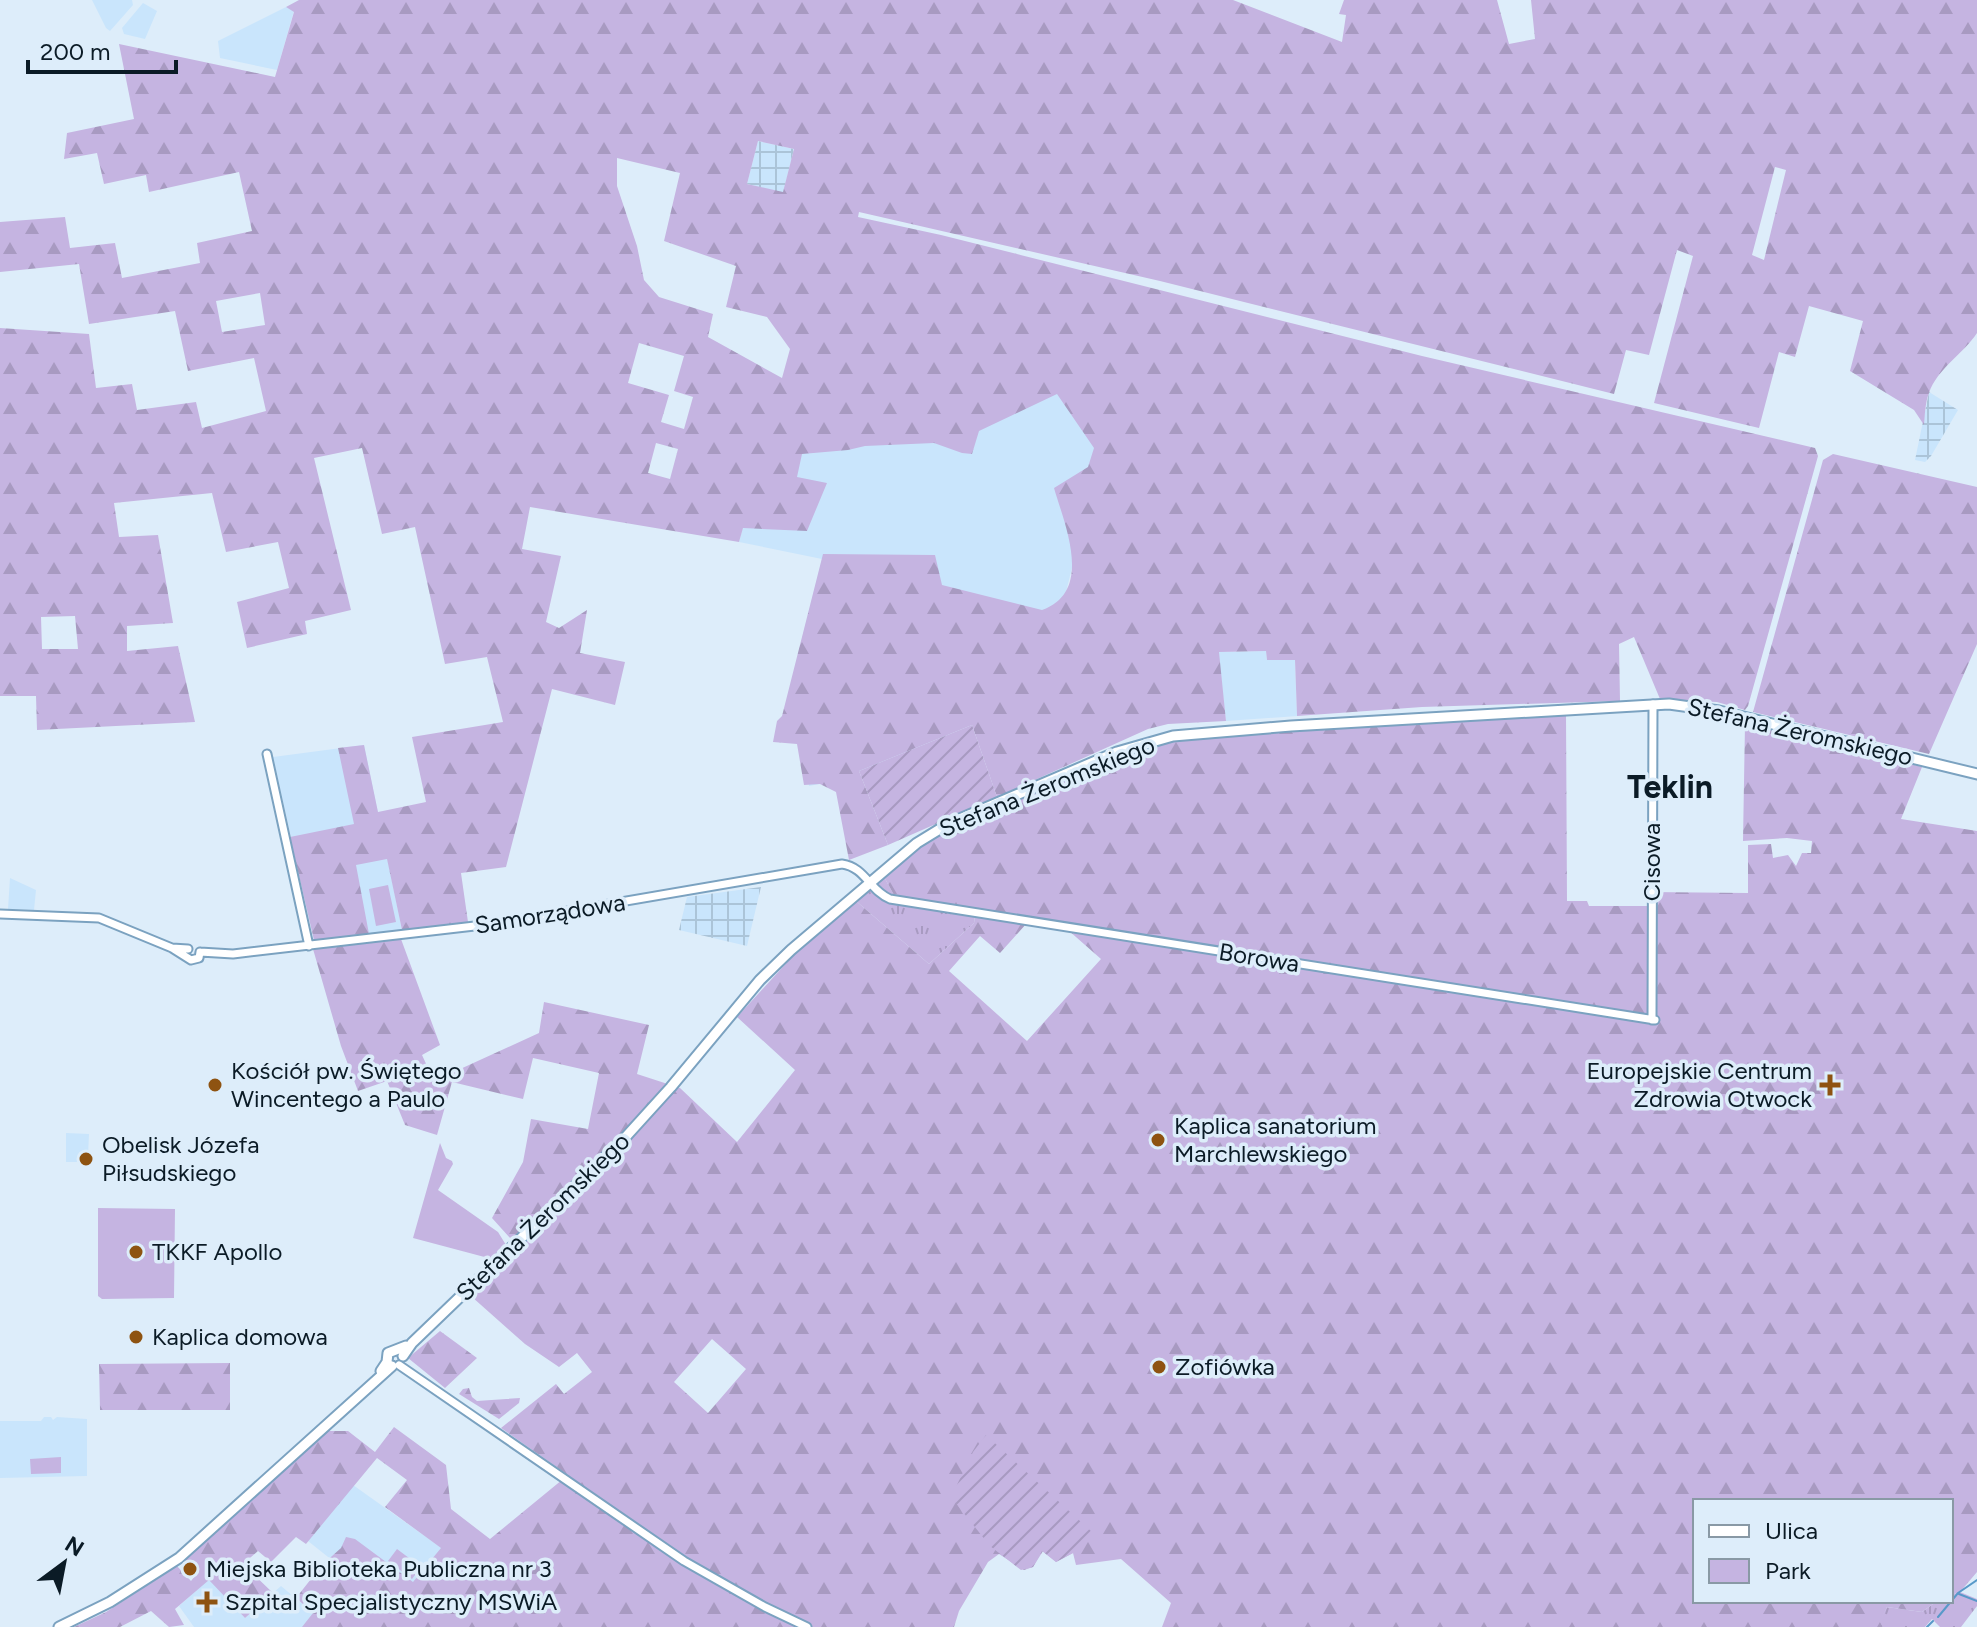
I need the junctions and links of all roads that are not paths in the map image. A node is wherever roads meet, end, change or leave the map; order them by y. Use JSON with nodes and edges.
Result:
{"nodes":[{"id":1,"x":1653,"y":704,"type":"junction"},
{"id":2,"x":267,"y":754,"type":"dead end"},
{"id":3,"x":1977,"y":774,"type":"edge"},
{"id":4,"x":870,"y":882,"type":"junction"},
{"id":5,"x":0,"y":914,"type":"edge"},
{"id":6,"x":309,"y":946,"type":"junction"},
{"id":7,"x":1654,"y":1020,"type":"joint"},
{"id":8,"x":397,"y":1360,"type":"junction"},
{"id":9,"x":59,"y":1627,"type":"edge"},
{"id":10,"x":807,"y":1627,"type":"edge"}],
"edges":[{"from":1,"to":3,"type":"main road","name":"Stefana Żeromskiego"},
{"from":1,"to":4,"type":"main road","name":"Stefana Żeromskiego"},
{"from":1,"to":7,"type":"street","name":"Cisowa"},
{"from":2,"to":6,"type":"street"},
{"from":4,"to":6,"type":"street","name":"Samorządowa"},
{"from":4,"to":7,"type":"street","name":"Borowa"},
{"from":4,"to":8,"type":"main road","name":"Stefana Żeromskiego"},
{"from":5,"to":6,"type":"street","name":"Samorządowa"},
{"from":8,"to":9,"type":"main road","name":"Stefana Żeromskiego"},
{"from":8,"to":10,"type":"street"}]}
